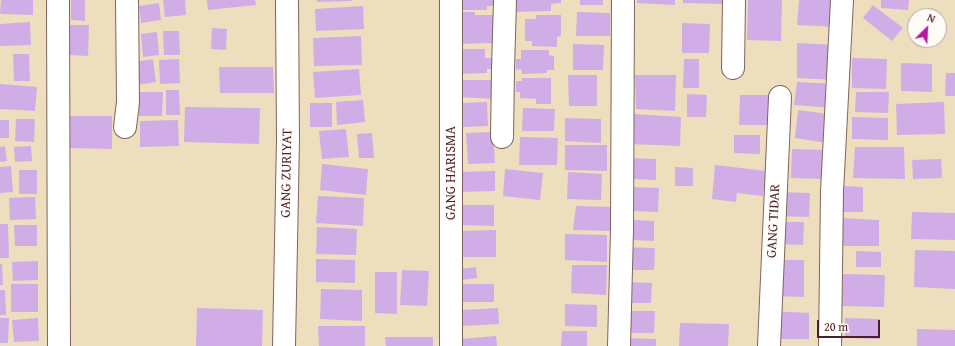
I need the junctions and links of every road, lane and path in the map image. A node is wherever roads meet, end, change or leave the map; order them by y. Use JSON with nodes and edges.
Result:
{"nodes":[{"id":1,"x":58,"y":0,"type":"edge"},
{"id":2,"x":127,"y":0,"type":"edge"},
{"id":3,"x":287,"y":0,"type":"edge"},
{"id":4,"x":451,"y":0,"type":"edge"},
{"id":5,"x":505,"y":0,"type":"edge"},
{"id":6,"x":623,"y":0,"type":"edge"},
{"id":7,"x":734,"y":0,"type":"edge"},
{"id":8,"x":842,"y":0,"type":"edge"},
{"id":9,"x":733,"y":68,"type":"dead end"},
{"id":10,"x":780,"y":97,"type":"dead end"},
{"id":11,"x":125,"y":127,"type":"dead end"},
{"id":12,"x":502,"y":137,"type":"dead end"},
{"id":13,"x":59,"y":346,"type":"edge"},
{"id":14,"x":284,"y":346,"type":"edge"},
{"id":15,"x":451,"y":346,"type":"edge"},
{"id":16,"x":619,"y":346,"type":"edge"},
{"id":17,"x":769,"y":346,"type":"edge"},
{"id":18,"x":830,"y":346,"type":"edge"}],
"edges":[{"from":1,"to":13,"type":"street"},
{"from":2,"to":11,"type":"street"},
{"from":3,"to":14,"type":"street","name":"GANG ZURIYAT"},
{"from":4,"to":15,"type":"street","name":"GANG HARISMA"},
{"from":5,"to":12,"type":"street"},
{"from":6,"to":16,"type":"street"},
{"from":7,"to":9,"type":"street"},
{"from":8,"to":18,"type":"street"},
{"from":10,"to":17,"type":"street","name":"GANG TIDAR"}]}
